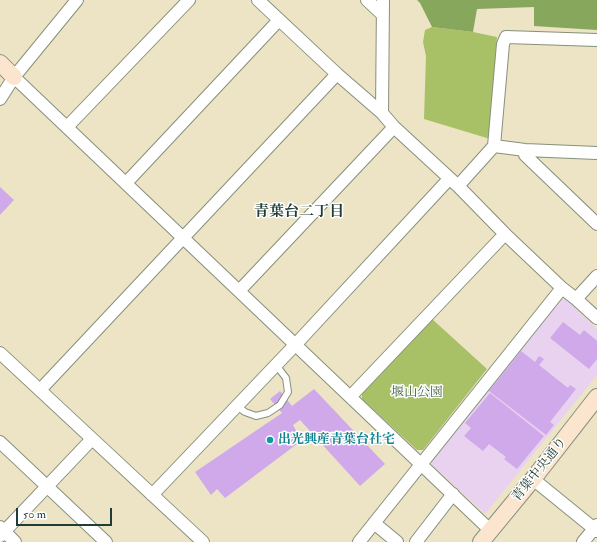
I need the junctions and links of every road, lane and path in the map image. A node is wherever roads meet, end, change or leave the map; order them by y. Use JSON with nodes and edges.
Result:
{"nodes":[{"id":1,"x":77,"y":0,"type":"edge"},
{"id":2,"x":189,"y":0,"type":"edge"},
{"id":3,"x":258,"y":0,"type":"edge"},
{"id":4,"x":367,"y":0,"type":"edge"},
{"id":5,"x":383,"y":0,"type":"edge"},
{"id":6,"x":383,"y":15,"type":"junction"},
{"id":7,"x":279,"y":20,"type":"junction"},
{"id":8,"x":597,"y":40,"type":"edge"},
{"id":9,"x":0,"y":63,"type":"edge"},
{"id":10,"x":337,"y":74,"type":"junction"},
{"id":11,"x":14,"y":77,"type":"junction"},
{"id":12,"x":0,"y":99,"type":"edge"},
{"id":13,"x":382,"y":113,"type":"junction"},
{"id":14,"x":67,"y":127,"type":"junction"},
{"id":15,"x":394,"y":127,"type":"junction"},
{"id":16,"x":494,"y":146,"type":"junction"},
{"id":17,"x":525,"y":150,"type":"junction"},
{"id":18,"x":597,"y":153,"type":"edge"},
{"id":19,"x":454,"y":182,"type":"junction"},
{"id":20,"x":126,"y":183,"type":"junction"},
{"id":21,"x":597,"y":224,"type":"edge"},
{"id":22,"x":505,"y":234,"type":"junction"},
{"id":23,"x":183,"y":238,"type":"junction"},
{"id":24,"x":597,"y":276,"type":"edge"},
{"id":25,"x":562,"y":288,"type":"junction"},
{"id":26,"x":239,"y":291,"type":"junction"},
{"id":27,"x":576,"y":298,"type":"junction"},
{"id":28,"x":597,"y":318,"type":"edge"},
{"id":29,"x":296,"y":344,"type":"junction"},
{"id":30,"x":0,"y":353,"type":"edge"},
{"id":31,"x":276,"y":365,"type":"junction"},
{"id":32,"x":40,"y":390,"type":"junction"},
{"id":33,"x":351,"y":396,"type":"junction"},
{"id":34,"x":597,"y":397,"type":"edge"},
{"id":35,"x":237,"y":406,"type":"junction"},
{"id":36,"x":92,"y":439,"type":"junction"},
{"id":37,"x":0,"y":442,"type":"edge"},
{"id":38,"x":422,"y":464,"type":"junction"},
{"id":39,"x":533,"y":479,"type":"junction"},
{"id":40,"x":47,"y":486,"type":"junction"},
{"id":41,"x":453,"y":494,"type":"junction"},
{"id":42,"x":152,"y":495,"type":"junction"},
{"id":43,"x":374,"y":523,"type":"junction"},
{"id":44,"x":596,"y":528,"type":"edge"},
{"id":45,"x":2,"y":532,"type":"edge"},
{"id":46,"x":486,"y":536,"type":"edge"},
{"id":47,"x":15,"y":542,"type":"edge"},
{"id":48,"x":106,"y":542,"type":"edge"},
{"id":49,"x":203,"y":542,"type":"edge"},
{"id":50,"x":359,"y":542,"type":"edge"},
{"id":51,"x":397,"y":542,"type":"edge"},
{"id":52,"x":416,"y":542,"type":"edge"},
{"id":53,"x":583,"y":542,"type":"edge"}],
"edges":[{"from":1,"to":11,"type":"street"},
{"from":2,"to":14,"type":"street"},
{"from":3,"to":7,"type":"street"},
{"from":4,"to":6,"type":"street"},
{"from":5,"to":6,"type":"street"},
{"from":6,"to":13,"type":"street"},
{"from":7,"to":10,"type":"street"},
{"from":7,"to":20,"type":"street"},
{"from":8,"to":16,"type":"street"},
{"from":9,"to":11,"type":"street"},
{"from":10,"to":13,"type":"street"},
{"from":10,"to":23,"type":"street"},
{"from":11,"to":12,"type":"street"},
{"from":11,"to":14,"type":"street"},
{"from":13,"to":15,"type":"street"},
{"from":14,"to":20,"type":"street"},
{"from":15,"to":19,"type":"street"},
{"from":15,"to":26,"type":"street"},
{"from":16,"to":17,"type":"street"},
{"from":16,"to":19,"type":"street"},
{"from":17,"to":18,"type":"street"},
{"from":17,"to":21,"type":"street"},
{"from":19,"to":22,"type":"street"},
{"from":19,"to":29,"type":"street"},
{"from":20,"to":23,"type":"street"},
{"from":22,"to":25,"type":"street"},
{"from":22,"to":33,"type":"street"},
{"from":23,"to":26,"type":"street"},
{"from":23,"to":32,"type":"street"},
{"from":24,"to":27,"type":"street"},
{"from":25,"to":27,"type":"street"},
{"from":25,"to":38,"type":"street"},
{"from":26,"to":29,"type":"street"},
{"from":27,"to":28,"type":"street"},
{"from":29,"to":31,"type":"street"},
{"from":29,"to":33,"type":"street"},
{"from":30,"to":32,"type":"street"},
{"from":31,"to":35,"type":"street"},
{"from":31,"to":35,"type":"lane"},
{"from":32,"to":36,"type":"street"},
{"from":33,"to":38,"type":"street"},
{"from":34,"to":39,"type":"street","name":"青葉中央通り"},
{"from":35,"to":42,"type":"street"},
{"from":36,"to":40,"type":"street"},
{"from":36,"to":42,"type":"street"},
{"from":37,"to":40,"type":"street"},
{"from":38,"to":41,"type":"street"},
{"from":38,"to":43,"type":"street"},
{"from":39,"to":44,"type":"street"},
{"from":39,"to":46,"type":"street","name":"青葉中央通り"},
{"from":40,"to":45,"type":"street"},
{"from":40,"to":48,"type":"street"},
{"from":41,"to":46,"type":"street"},
{"from":41,"to":52,"type":"street"},
{"from":42,"to":49,"type":"street"},
{"from":43,"to":50,"type":"street"},
{"from":43,"to":51,"type":"street"},
{"from":44,"to":53,"type":"street"},
{"from":45,"to":47,"type":"street"}]}
